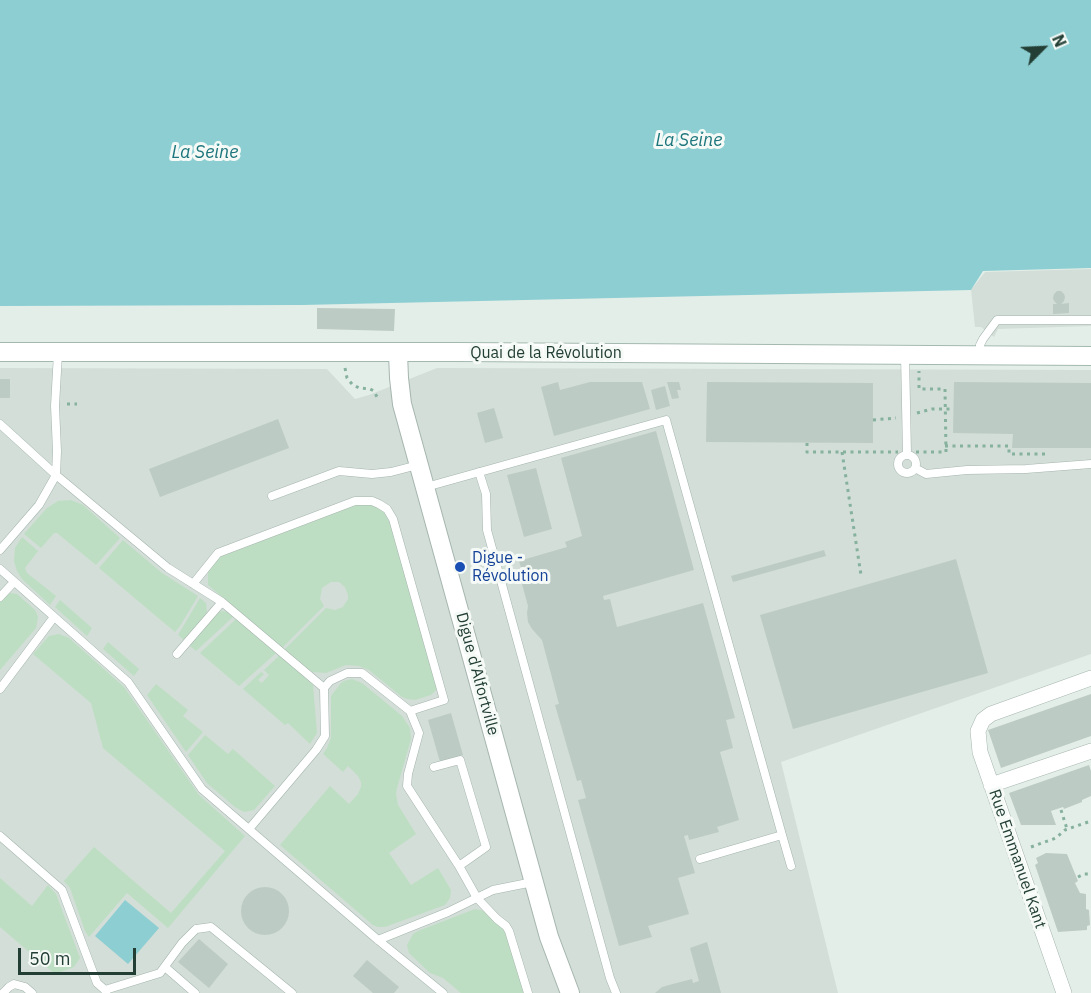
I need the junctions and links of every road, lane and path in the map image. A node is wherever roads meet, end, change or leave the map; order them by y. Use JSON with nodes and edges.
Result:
{"nodes":[{"id":1,"x":1091,"y":320,"type":"edge"},
{"id":2,"x":0,"y":352,"type":"edge"},
{"id":3,"x":398,"y":352,"type":"junction"},
{"id":4,"x":58,"y":353,"type":"junction"},
{"id":5,"x":905,"y":355,"type":"junction"},
{"id":6,"x":980,"y":356,"type":"junction"},
{"id":7,"x":1091,"y":356,"type":"edge"},
{"id":8,"x":344,"y":360,"type":"dead end"},
{"id":9,"x":919,"y":369,"type":"dead end"},
{"id":10,"x":919,"y":382,"type":"dead end"},
{"id":11,"x":378,"y":399,"type":"dead end"},
{"id":12,"x":77,"y":404,"type":"dead end"},
{"id":13,"x":61,"y":407,"type":"dead end"},
{"id":14,"x":0,"y":424,"type":"edge"},
{"id":15,"x":945,"y":446,"type":"dead end"},
{"id":16,"x":1034,"y":448,"type":"dead end"},
{"id":17,"x":842,"y":452,"type":"dead end"},
{"id":18,"x":907,"y":454,"type":"junction"},
{"id":19,"x":1034,"y":454,"type":"junction"},
{"id":20,"x":1056,"y":454,"type":"dead end"},
{"id":21,"x":419,"y":464,"type":"junction"},
{"id":22,"x":1091,"y":464,"type":"edge"},
{"id":23,"x":915,"y":468,"type":"junction"},
{"id":24,"x":479,"y":472,"type":"junction"},
{"id":25,"x":56,"y":475,"type":"junction"},
{"id":26,"x":426,"y":487,"type":"junction"},
{"id":27,"x":272,"y":496,"type":"dead end"},
{"id":28,"x":0,"y":550,"type":"edge"},
{"id":29,"x":0,"y":569,"type":"edge"},
{"id":30,"x":861,"y":575,"type":"dead end"},
{"id":31,"x":14,"y":582,"type":"junction"},
{"id":32,"x":193,"y":584,"type":"junction"},
{"id":33,"x":0,"y":597,"type":"edge"},
{"id":34,"x":222,"y":602,"type":"junction"},
{"id":35,"x":54,"y":617,"type":"junction"},
{"id":36,"x":177,"y":654,"type":"dead end"},
{"id":37,"x":1091,"y":678,"type":"edge"},
{"id":38,"x":1,"y":685,"type":"edge"},
{"id":39,"x":324,"y":688,"type":"junction"},
{"id":40,"x":410,"y":711,"type":"junction"},
{"id":41,"x":1091,"y":751,"type":"edge"},
{"id":42,"x":434,"y":767,"type":"dead end"},
{"id":43,"x":991,"y":785,"type":"junction"},
{"id":44,"x":1061,"y":810,"type":"dead end"},
{"id":45,"x":1091,"y":821,"type":"edge"},
{"id":46,"x":249,"y":829,"type":"junction"},
{"id":47,"x":1068,"y":829,"type":"junction"},
{"id":48,"x":782,"y":835,"type":"junction"},
{"id":49,"x":0,"y":836,"type":"edge"},
{"id":50,"x":1031,"y":847,"type":"dead end"},
{"id":51,"x":700,"y":859,"type":"dead end"},
{"id":52,"x":459,"y":866,"type":"junction"},
{"id":53,"x":791,"y":866,"type":"dead end"},
{"id":54,"x":1091,"y":874,"type":"edge"},
{"id":55,"x":1078,"y":877,"type":"dead end"},
{"id":56,"x":534,"y":882,"type":"junction"},
{"id":57,"x":477,"y":898,"type":"junction"},
{"id":58,"x":378,"y":940,"type":"junction"},
{"id":59,"x":165,"y":966,"type":"junction"},
{"id":60,"x":105,"y":991,"type":"edge"},
{"id":61,"x":3,"y":993,"type":"edge"},
{"id":62,"x":32,"y":993,"type":"edge"},
{"id":63,"x":195,"y":993,"type":"edge"},
{"id":64,"x":292,"y":993,"type":"edge"},
{"id":65,"x":443,"y":993,"type":"edge"},
{"id":66,"x":528,"y":993,"type":"edge"},
{"id":67,"x":570,"y":993,"type":"edge"},
{"id":68,"x":616,"y":993,"type":"edge"},
{"id":69,"x":1064,"y":993,"type":"edge"}],
"edges":[{"from":1,"to":6,"type":"lane"},
{"from":2,"to":4,"type":"main road","name":"Quai de la Révolution"},
{"from":3,"to":4,"type":"main road","name":"Quai de la Révolution"},
{"from":3,"to":5,"type":"main road","name":"Quai de la Révolution"},
{"from":3,"to":21,"type":"main road","name":"Digue d'Alfortville"},
{"from":4,"to":25,"type":"lane"},
{"from":5,"to":6,"type":"main road","name":"Quai de la Révolution"},
{"from":5,"to":18,"type":"lane"},
{"from":6,"to":7,"type":"main road","name":"Quai de la Révolution"},
{"from":8,"to":11,"type":"path"},
{"from":9,"to":10,"type":"path"},
{"from":12,"to":13,"type":"path"},
{"from":14,"to":25,"type":"lane"},
{"from":15,"to":19,"type":"path"},
{"from":16,"to":19,"type":"path"},
{"from":17,"to":30,"type":"path"},
{"from":18,"to":23,"type":"lane"},
{"from":18,"to":23,"type":"lane"},
{"from":19,"to":20,"type":"path"},
{"from":21,"to":26,"type":"main road","name":"Digue d'Alfortville"},
{"from":21,"to":27,"type":"lane"},
{"from":22,"to":23,"type":"lane"},
{"from":24,"to":26,"type":"lane"},
{"from":24,"to":48,"type":"lane"},
{"from":24,"to":68,"type":"lane"},
{"from":25,"to":28,"type":"lane"},
{"from":25,"to":32,"type":"lane"},
{"from":26,"to":56,"type":"main road","name":"Digue d'Alfortville"},
{"from":29,"to":31,"type":"lane"},
{"from":31,"to":33,"type":"lane"},
{"from":31,"to":35,"type":"lane"},
{"from":32,"to":34,"type":"lane"},
{"from":32,"to":40,"type":"lane"},
{"from":34,"to":36,"type":"lane"},
{"from":34,"to":39,"type":"lane"},
{"from":35,"to":38,"type":"lane"},
{"from":35,"to":46,"type":"lane"},
{"from":37,"to":43,"type":"street","name":"Rue Emmanuel Kant"},
{"from":39,"to":40,"type":"lane"},
{"from":39,"to":46,"type":"lane"},
{"from":40,"to":52,"type":"lane"},
{"from":41,"to":43,"type":"street"},
{"from":42,"to":52,"type":"lane"},
{"from":43,"to":69,"type":"street","name":"Rue Emmanuel Kant"},
{"from":44,"to":47,"type":"path"},
{"from":45,"to":47,"type":"path"},
{"from":46,"to":58,"type":"lane"},
{"from":47,"to":50,"type":"path"},
{"from":48,"to":51,"type":"lane"},
{"from":48,"to":53,"type":"lane"},
{"from":49,"to":60,"type":"lane"},
{"from":52,"to":57,"type":"lane"},
{"from":54,"to":55,"type":"path"},
{"from":56,"to":57,"type":"lane"},
{"from":56,"to":67,"type":"main road","name":"Digue d'Alfortville"},
{"from":57,"to":58,"type":"lane"},
{"from":57,"to":66,"type":"lane"},
{"from":58,"to":65,"type":"lane"},
{"from":59,"to":60,"type":"lane"},
{"from":59,"to":63,"type":"lane"},
{"from":59,"to":64,"type":"lane"},
{"from":61,"to":62,"type":"lane"}]}
